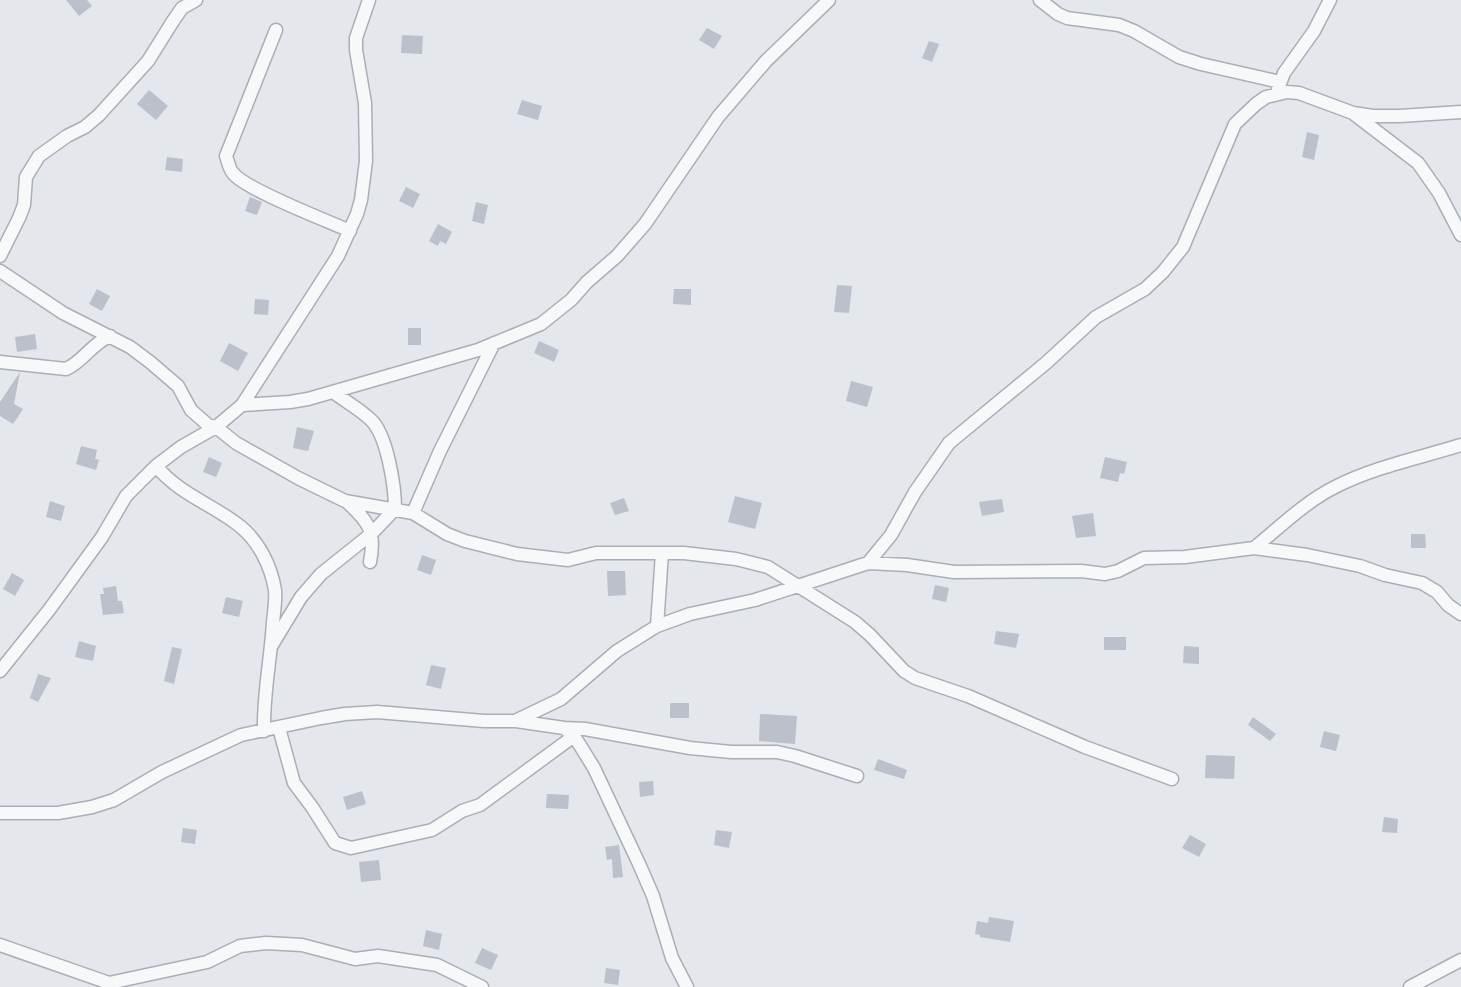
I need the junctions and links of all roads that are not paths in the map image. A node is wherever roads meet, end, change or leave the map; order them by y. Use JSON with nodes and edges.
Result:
{"nodes":[{"id":1,"x":196,"y":0,"type":"edge"},
{"id":2,"x":369,"y":0,"type":"edge"},
{"id":3,"x":829,"y":0,"type":"edge"},
{"id":4,"x":1040,"y":0,"type":"edge"},
{"id":5,"x":1330,"y":0,"type":"edge"},
{"id":6,"x":276,"y":30,"type":"dead end"},
{"id":7,"x":1278,"y":88,"type":"junction"},
{"id":8,"x":1461,"y":112,"type":"edge"},
{"id":9,"x":1353,"y":113,"type":"junction"},
{"id":10,"x":350,"y":231,"type":"junction"},
{"id":11,"x":1461,"y":235,"type":"edge"},
{"id":12,"x":0,"y":256,"type":"edge"},
{"id":13,"x":0,"y":271,"type":"edge"},
{"id":14,"x":110,"y":336,"type":"junction"},
{"id":15,"x":494,"y":343,"type":"junction"},
{"id":16,"x":0,"y":362,"type":"edge"},
{"id":17,"x":333,"y":392,"type":"junction"},
{"id":18,"x":242,"y":405,"type":"junction"},
{"id":19,"x":216,"y":427,"type":"junction"},
{"id":20,"x":1461,"y":445,"type":"edge"},
{"id":21,"x":156,"y":466,"type":"junction"},
{"id":22,"x":345,"y":501,"type":"junction"},
{"id":23,"x":395,"y":509,"type":"junction"},
{"id":24,"x":413,"y":513,"type":"junction"},
{"id":25,"x":371,"y":534,"type":"junction"},
{"id":26,"x":1254,"y":548,"type":"junction"},
{"id":27,"x":662,"y":553,"type":"junction"},
{"id":28,"x":370,"y":562,"type":"dead end"},
{"id":29,"x":868,"y":563,"type":"junction"},
{"id":30,"x":800,"y":586,"type":"junction"},
{"id":31,"x":1461,"y":614,"type":"edge"},
{"id":32,"x":657,"y":626,"type":"junction"},
{"id":33,"x":272,"y":645,"type":"junction"},
{"id":34,"x":0,"y":671,"type":"edge"},
{"id":35,"x":515,"y":721,"type":"junction"},
{"id":36,"x":279,"y":728,"type":"junction"},
{"id":37,"x":264,"y":731,"type":"junction"},
{"id":38,"x":569,"y":732,"type":"junction"},
{"id":39,"x":857,"y":776,"type":"dead end"},
{"id":40,"x":1172,"y":779,"type":"dead end"},
{"id":41,"x":0,"y":813,"type":"edge"},
{"id":42,"x":0,"y":945,"type":"edge"},
{"id":43,"x":1461,"y":948,"type":"edge"},
{"id":44,"x":1459,"y":961,"type":"edge"},
{"id":45,"x":110,"y":985,"type":"edge"},
{"id":46,"x":482,"y":987,"type":"edge"},
{"id":47,"x":687,"y":987,"type":"edge"},
{"id":48,"x":1410,"y":987,"type":"edge"}],
"edges":[{"from":1,"to":12,"type":"street"},
{"from":2,"to":10,"type":"street"},
{"from":3,"to":15,"type":"street"},
{"from":4,"to":7,"type":"street"},
{"from":5,"to":7,"type":"street"},
{"from":6,"to":10,"type":"street"},
{"from":7,"to":9,"type":"street"},
{"from":7,"to":29,"type":"street"},
{"from":8,"to":9,"type":"street"},
{"from":9,"to":11,"type":"street"},
{"from":10,"to":18,"type":"street"},
{"from":13,"to":14,"type":"street"},
{"from":14,"to":16,"type":"street"},
{"from":14,"to":19,"type":"street"},
{"from":15,"to":17,"type":"street"},
{"from":15,"to":24,"type":"street"},
{"from":17,"to":18,"type":"street"},
{"from":17,"to":23,"type":"street"},
{"from":18,"to":19,"type":"street"},
{"from":19,"to":21,"type":"street"},
{"from":19,"to":22,"type":"street"},
{"from":20,"to":26,"type":"street"},
{"from":21,"to":33,"type":"street"},
{"from":21,"to":34,"type":"street"},
{"from":22,"to":23,"type":"street"},
{"from":22,"to":25,"type":"street"},
{"from":23,"to":24,"type":"street"},
{"from":23,"to":25,"type":"street"},
{"from":24,"to":27,"type":"street"},
{"from":25,"to":28,"type":"street"},
{"from":25,"to":33,"type":"street"},
{"from":26,"to":29,"type":"street"},
{"from":26,"to":31,"type":"street"},
{"from":27,"to":30,"type":"street"},
{"from":27,"to":32,"type":"street"},
{"from":29,"to":30,"type":"street"},
{"from":30,"to":32,"type":"street"},
{"from":30,"to":40,"type":"street"},
{"from":32,"to":35,"type":"street"},
{"from":33,"to":37,"type":"street"},
{"from":35,"to":36,"type":"street"},
{"from":35,"to":38,"type":"street"},
{"from":36,"to":37,"type":"street"},
{"from":36,"to":38,"type":"street"},
{"from":37,"to":41,"type":"street"},
{"from":38,"to":39,"type":"street"},
{"from":38,"to":47,"type":"street"},
{"from":42,"to":45,"type":"street"},
{"from":43,"to":44,"type":"street"},
{"from":44,"to":48,"type":"street"},
{"from":45,"to":46,"type":"street"}]}
